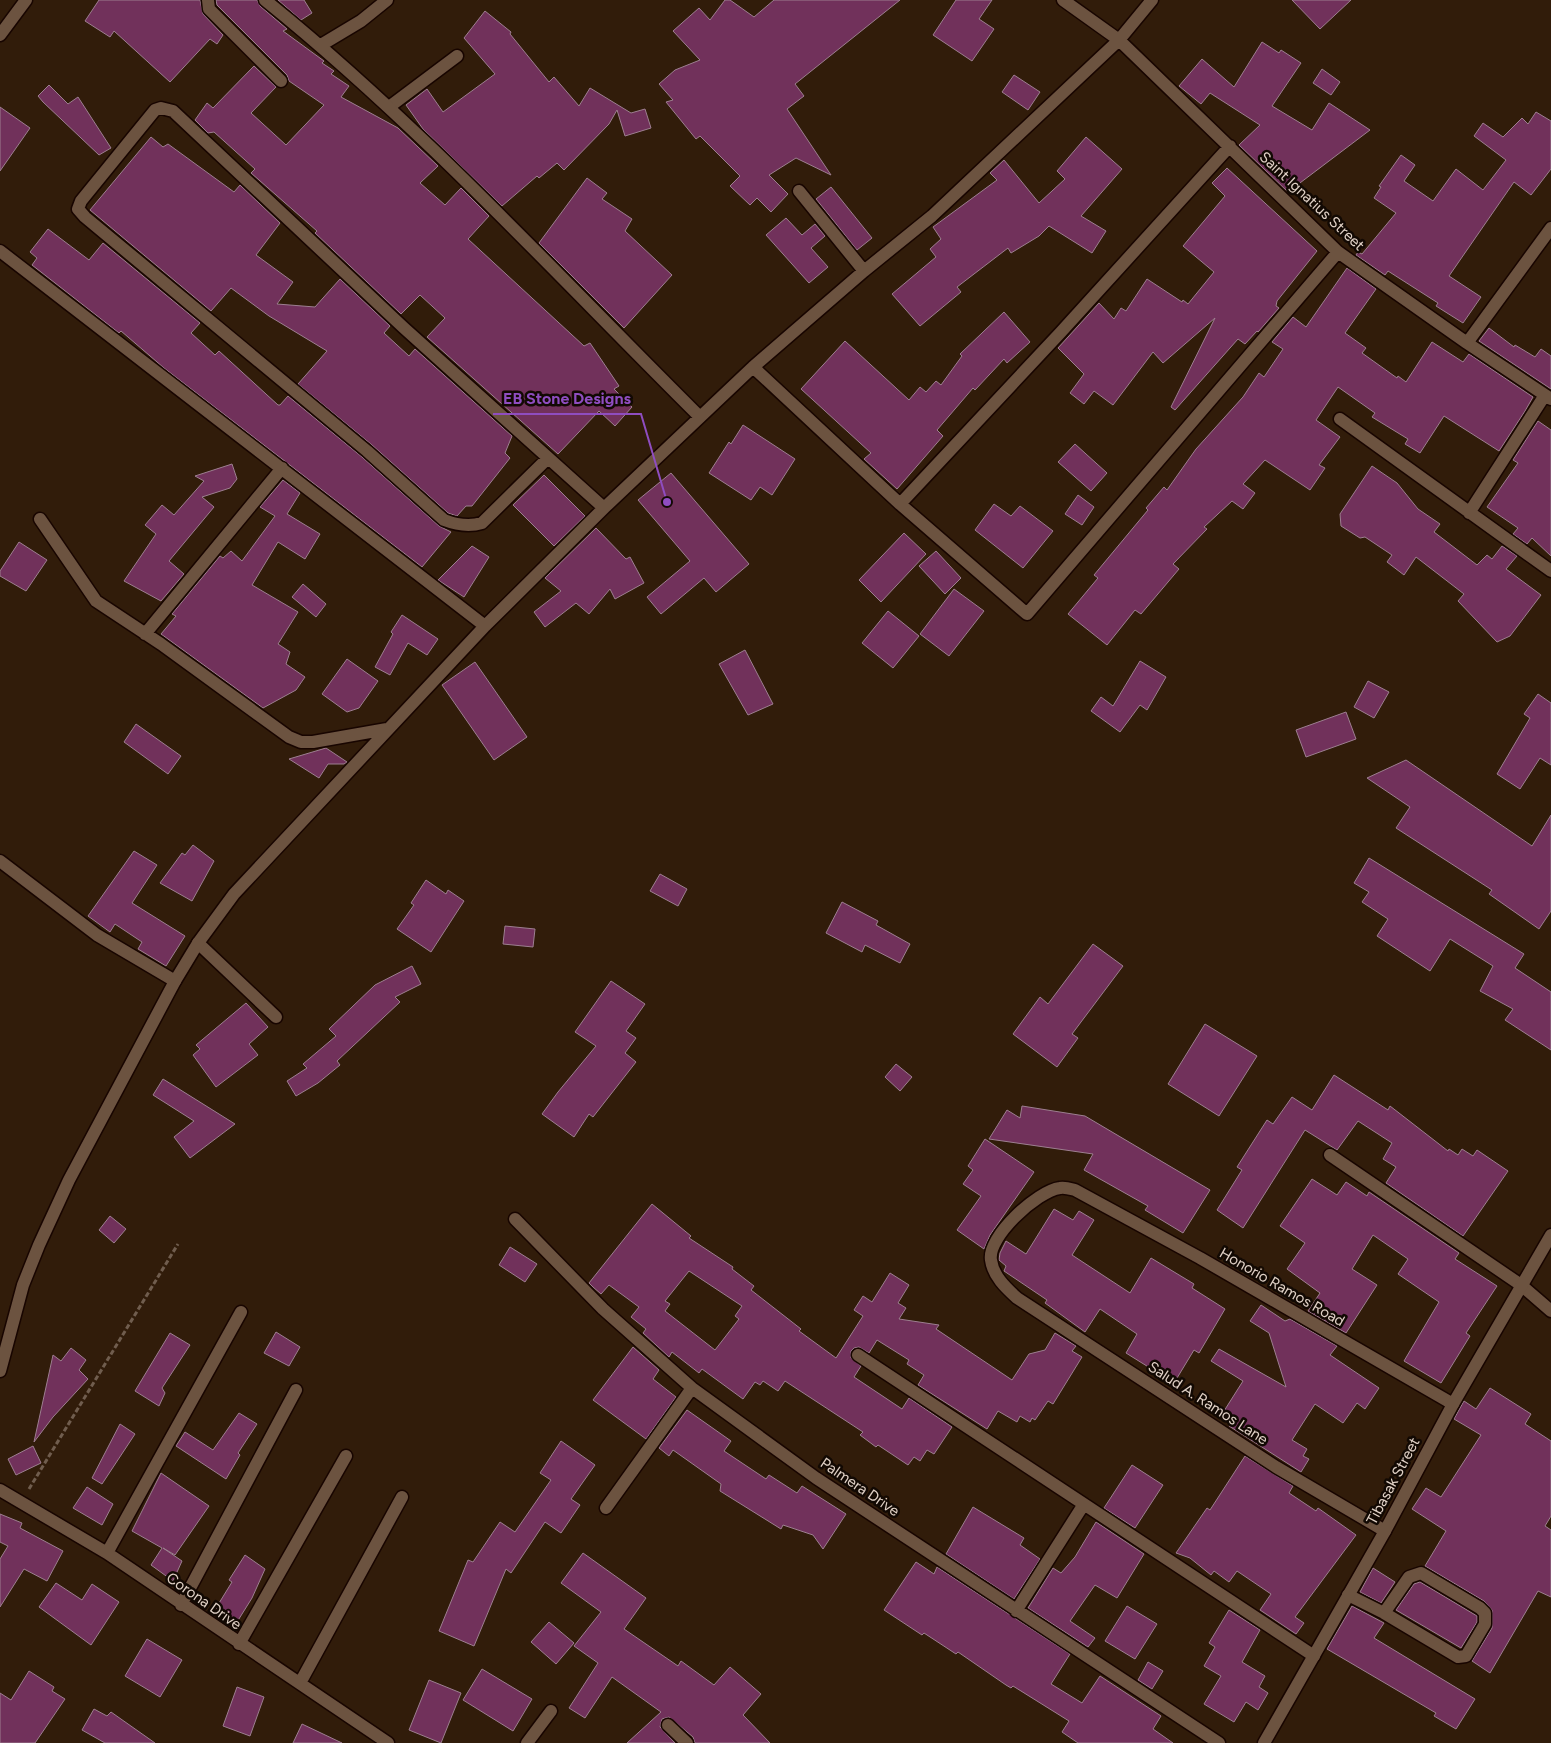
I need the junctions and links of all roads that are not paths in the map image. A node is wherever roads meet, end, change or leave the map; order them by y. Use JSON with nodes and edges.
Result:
{"nodes":[{"id":1,"x":26,"y":0,"type":"edge"},
{"id":2,"x":208,"y":0,"type":"edge"},
{"id":3,"x":265,"y":0,"type":"edge"},
{"id":4,"x":387,"y":0,"type":"edge"},
{"id":5,"x":1063,"y":0,"type":"edge"},
{"id":6,"x":1152,"y":0,"type":"edge"},
{"id":7,"x":0,"y":35,"type":"edge"},
{"id":8,"x":1119,"y":40,"type":"junction"},
{"id":9,"x":321,"y":45,"type":"junction"},
{"id":10,"x":457,"y":56,"type":"dead end"},
{"id":11,"x":280,"y":81,"type":"dead end"},
{"id":12,"x":388,"y":107,"type":"junction"},
{"id":13,"x":1230,"y":146,"type":"junction"},
{"id":14,"x":800,"y":191,"type":"dead end"},
{"id":15,"x":1551,"y":228,"type":"edge"},
{"id":16,"x":0,"y":251,"type":"edge"},
{"id":17,"x":1338,"y":252,"type":"junction"},
{"id":18,"x":864,"y":270,"type":"junction"},
{"id":19,"x":1467,"y":344,"type":"junction"},
{"id":20,"x":753,"y":367,"type":"junction"},
{"id":21,"x":1548,"y":398,"type":"edge"},
{"id":22,"x":700,"y":416,"type":"junction"},
{"id":23,"x":1340,"y":420,"type":"dead end"},
{"id":24,"x":548,"y":458,"type":"junction"},
{"id":25,"x":282,"y":468,"type":"junction"},
{"id":26,"x":900,"y":504,"type":"junction"},
{"id":27,"x":604,"y":508,"type":"junction"},
{"id":28,"x":1469,"y":512,"type":"junction"},
{"id":29,"x":40,"y":519,"type":"dead end"},
{"id":30,"x":1551,"y":571,"type":"edge"},
{"id":31,"x":485,"y":626,"type":"junction"},
{"id":32,"x":145,"y":634,"type":"junction"},
{"id":33,"x":387,"y":729,"type":"junction"},
{"id":34,"x":0,"y":862,"type":"edge"},
{"id":35,"x":198,"y":943,"type":"junction"},
{"id":36,"x":175,"y":981,"type":"junction"},
{"id":37,"x":276,"y":1017,"type":"dead end"},
{"id":38,"x":1330,"y":1155,"type":"dead end"},
{"id":39,"x":515,"y":1219,"type":"dead end"},
{"id":40,"x":1551,"y":1235,"type":"edge"},
{"id":41,"x":1521,"y":1285,"type":"junction"},
{"id":42,"x":1017,"y":1298,"type":"joint"},
{"id":43,"x":1551,"y":1311,"type":"edge"},
{"id":44,"x":241,"y":1312,"type":"dead end"},
{"id":45,"x":858,"y":1354,"type":"dead end"},
{"id":46,"x":0,"y":1371,"type":"edge"},
{"id":47,"x":692,"y":1388,"type":"junction"},
{"id":48,"x":296,"y":1390,"type":"dead end"},
{"id":49,"x":1453,"y":1404,"type":"junction"},
{"id":50,"x":346,"y":1456,"type":"dead end"},
{"id":51,"x":0,"y":1490,"type":"edge"},
{"id":52,"x":402,"y":1497,"type":"dead end"},
{"id":53,"x":1084,"y":1504,"type":"junction"},
{"id":54,"x":606,"y":1508,"type":"dead end"},
{"id":55,"x":1385,"y":1531,"type":"junction"},
{"id":56,"x":107,"y":1554,"type":"junction"},
{"id":57,"x":1348,"y":1595,"type":"junction"},
{"id":58,"x":181,"y":1605,"type":"junction"},
{"id":59,"x":1016,"y":1611,"type":"junction"},
{"id":60,"x":1384,"y":1613,"type":"junction"},
{"id":61,"x":239,"y":1644,"type":"junction"},
{"id":62,"x":1314,"y":1656,"type":"junction"},
{"id":63,"x":300,"y":1683,"type":"junction"},
{"id":64,"x":551,"y":1711,"type":"dead end"},
{"id":65,"x":668,"y":1725,"type":"dead end"},
{"id":66,"x":388,"y":1743,"type":"edge"},
{"id":67,"x":527,"y":1743,"type":"edge"},
{"id":68,"x":687,"y":1743,"type":"edge"},
{"id":69,"x":1219,"y":1743,"type":"edge"},
{"id":70,"x":1264,"y":1743,"type":"edge"}],
"edges":[{"from":1,"to":7,"type":"street"},
{"from":2,"to":11,"type":"street"},
{"from":3,"to":9,"type":"street"},
{"from":4,"to":9,"type":"street"},
{"from":5,"to":8,"type":"street","name":"Saint Ignatius Street"},
{"from":6,"to":8,"type":"street"},
{"from":8,"to":13,"type":"street","name":"Saint Ignatius Street"},
{"from":8,"to":18,"type":"street"},
{"from":9,"to":12,"type":"street"},
{"from":10,"to":12,"type":"street"},
{"from":12,"to":22,"type":"street"},
{"from":13,"to":17,"type":"street","name":"Saint Ignatius Street"},
{"from":13,"to":26,"type":"street"},
{"from":14,"to":18,"type":"street"},
{"from":15,"to":19,"type":"street"},
{"from":16,"to":25,"type":"street"},
{"from":17,"to":19,"type":"street","name":"Saint Ignatius Street"},
{"from":17,"to":26,"type":"street"},
{"from":18,"to":20,"type":"street"},
{"from":19,"to":21,"type":"street","name":"Saint Ignatius Street"},
{"from":20,"to":22,"type":"street"},
{"from":20,"to":26,"type":"street"},
{"from":21,"to":28,"type":"street"},
{"from":22,"to":27,"type":"street"},
{"from":23,"to":28,"type":"street"},
{"from":24,"to":24,"type":"street"},
{"from":24,"to":27,"type":"street"},
{"from":25,"to":31,"type":"street"},
{"from":25,"to":32,"type":"street"},
{"from":27,"to":31,"type":"street"},
{"from":28,"to":30,"type":"street"},
{"from":29,"to":32,"type":"street"},
{"from":31,"to":33,"type":"street"},
{"from":32,"to":33,"type":"street"},
{"from":33,"to":35,"type":"street"},
{"from":34,"to":36,"type":"street"},
{"from":35,"to":36,"type":"street"},
{"from":35,"to":37,"type":"street"},
{"from":36,"to":46,"type":"street"},
{"from":38,"to":41,"type":"street"},
{"from":39,"to":47,"type":"street","name":"Palmera Drive"},
{"from":40,"to":41,"type":"street","name":"Tibasak Street"},
{"from":41,"to":43,"type":"street"},
{"from":41,"to":49,"type":"street","name":"Tibasak Street"},
{"from":42,"to":49,"type":"street","name":"Honorio Ramos Road"},
{"from":42,"to":55,"type":"street","name":"Salud A. Ramos Lane"},
{"from":44,"to":56,"type":"street"},
{"from":45,"to":53,"type":"street"},
{"from":47,"to":54,"type":"street"},
{"from":47,"to":59,"type":"street","name":"Palmera Drive"},
{"from":48,"to":58,"type":"street"},
{"from":49,"to":55,"type":"street","name":"Tibasak Street"},
{"from":50,"to":61,"type":"street"},
{"from":51,"to":56,"type":"street","name":"Corona Drive"},
{"from":52,"to":63,"type":"street"},
{"from":53,"to":59,"type":"street"},
{"from":53,"to":62,"type":"street"},
{"from":55,"to":57,"type":"street","name":"Tibasak Street"},
{"from":56,"to":58,"type":"street","name":"Corona Drive"},
{"from":57,"to":60,"type":"street"},
{"from":57,"to":62,"type":"street","name":"Tibasak Street"},
{"from":58,"to":61,"type":"street","name":"Corona Drive"},
{"from":59,"to":69,"type":"street","name":"Palmera Drive"},
{"from":60,"to":60,"type":"street"},
{"from":61,"to":63,"type":"street","name":"Corona Drive"},
{"from":62,"to":70,"type":"street","name":"Tibasak Street"},
{"from":63,"to":66,"type":"street","name":"Corona Drive"},
{"from":64,"to":67,"type":"street"},
{"from":65,"to":68,"type":"street"}]}
